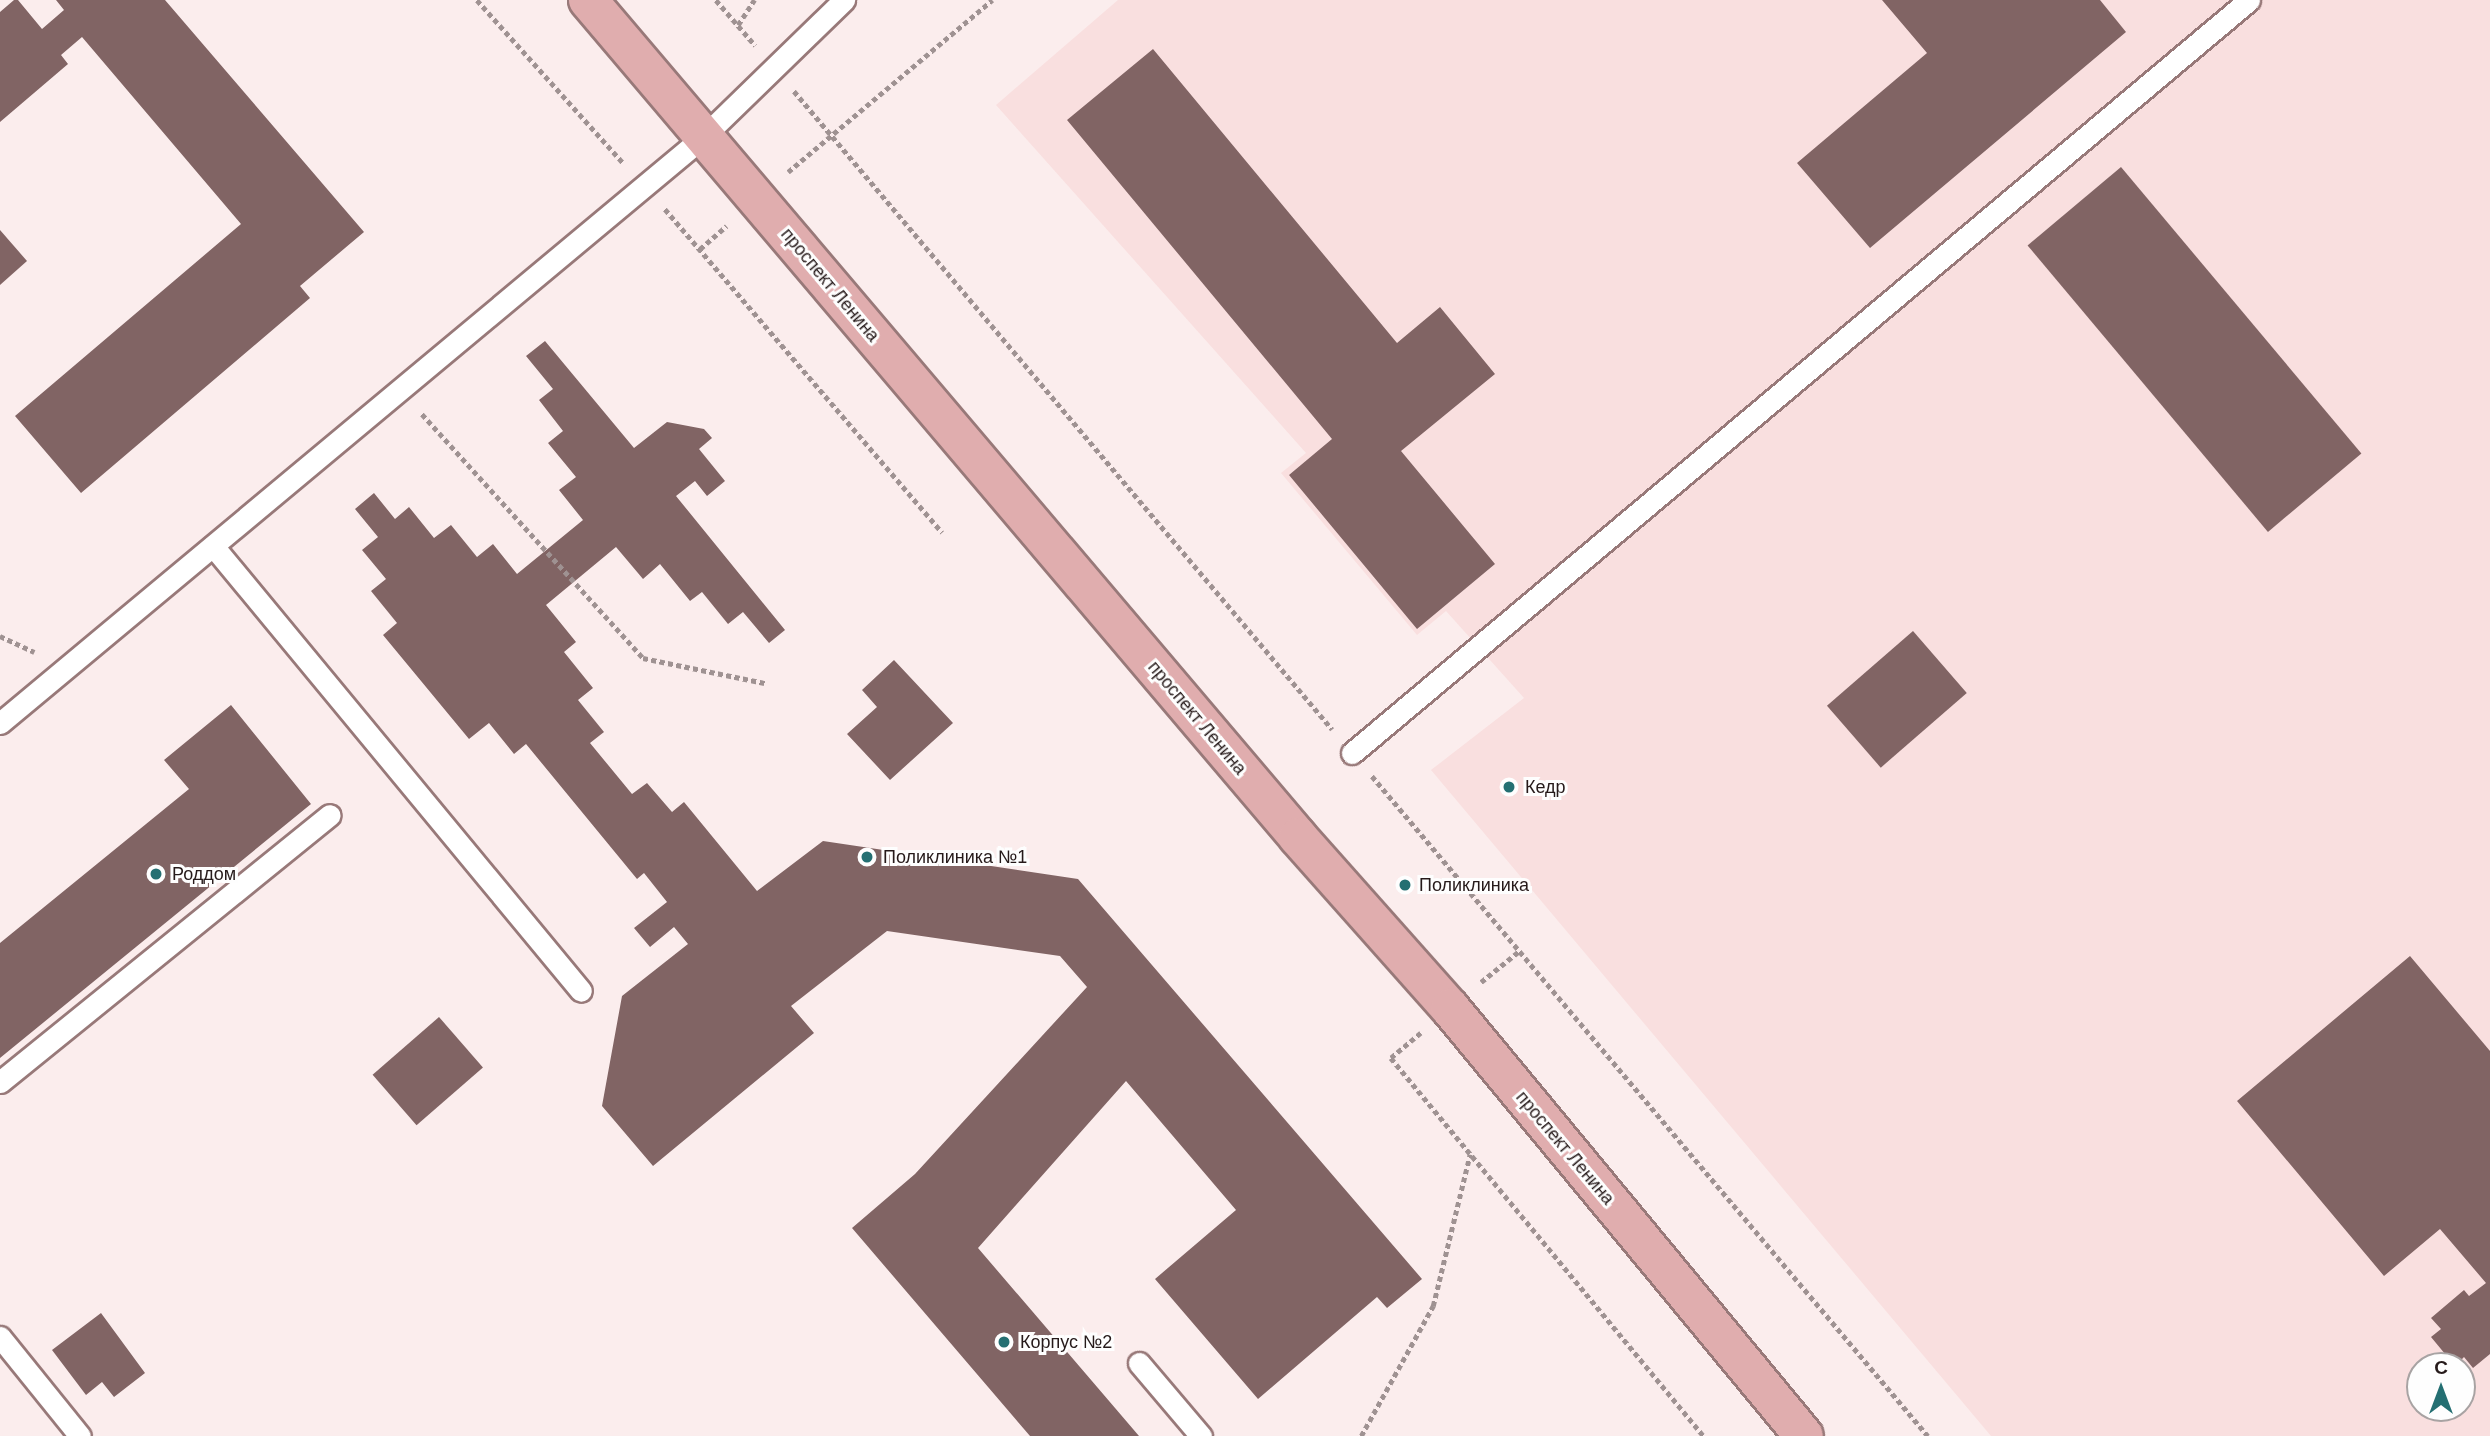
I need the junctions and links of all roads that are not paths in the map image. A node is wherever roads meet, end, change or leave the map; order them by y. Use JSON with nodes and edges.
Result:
{"nodes":[{"id":1,"x":588,"y":0,"type":"edge"},
{"id":2,"x":844,"y":0,"type":"edge"},
{"id":3,"x":2249,"y":0,"type":"edge"},
{"id":4,"x":703,"y":137,"type":"junction"},
{"id":5,"x":213,"y":546,"type":"junction"},
{"id":6,"x":0,"y":723,"type":"edge"},
{"id":7,"x":1352,"y":752,"type":"road end"},
{"id":8,"x":330,"y":815,"type":"dead end"},
{"id":9,"x":581,"y":991,"type":"dead end"},
{"id":10,"x":0,"y":1082,"type":"edge"},
{"id":11,"x":0,"y":1337,"type":"edge"},
{"id":12,"x":1139,"y":1363,"type":"dead end"},
{"id":13,"x":1798,"y":1434,"type":"edge"},
{"id":14,"x":80,"y":1436,"type":"edge"},
{"id":15,"x":1201,"y":1436,"type":"edge"}],
"edges":[{"from":1,"to":4,"type":"main road","name":"проспект Ленина"},
{"from":2,"to":4,"type":"lane"},
{"from":3,"to":7,"type":"lane"},
{"from":4,"to":5,"type":"lane"},
{"from":4,"to":13,"type":"main road","name":"проспект Ленина"},
{"from":5,"to":6,"type":"lane"},
{"from":5,"to":9,"type":"lane"},
{"from":8,"to":10,"type":"lane"},
{"from":11,"to":14,"type":"lane"},
{"from":12,"to":15,"type":"lane"}]}
